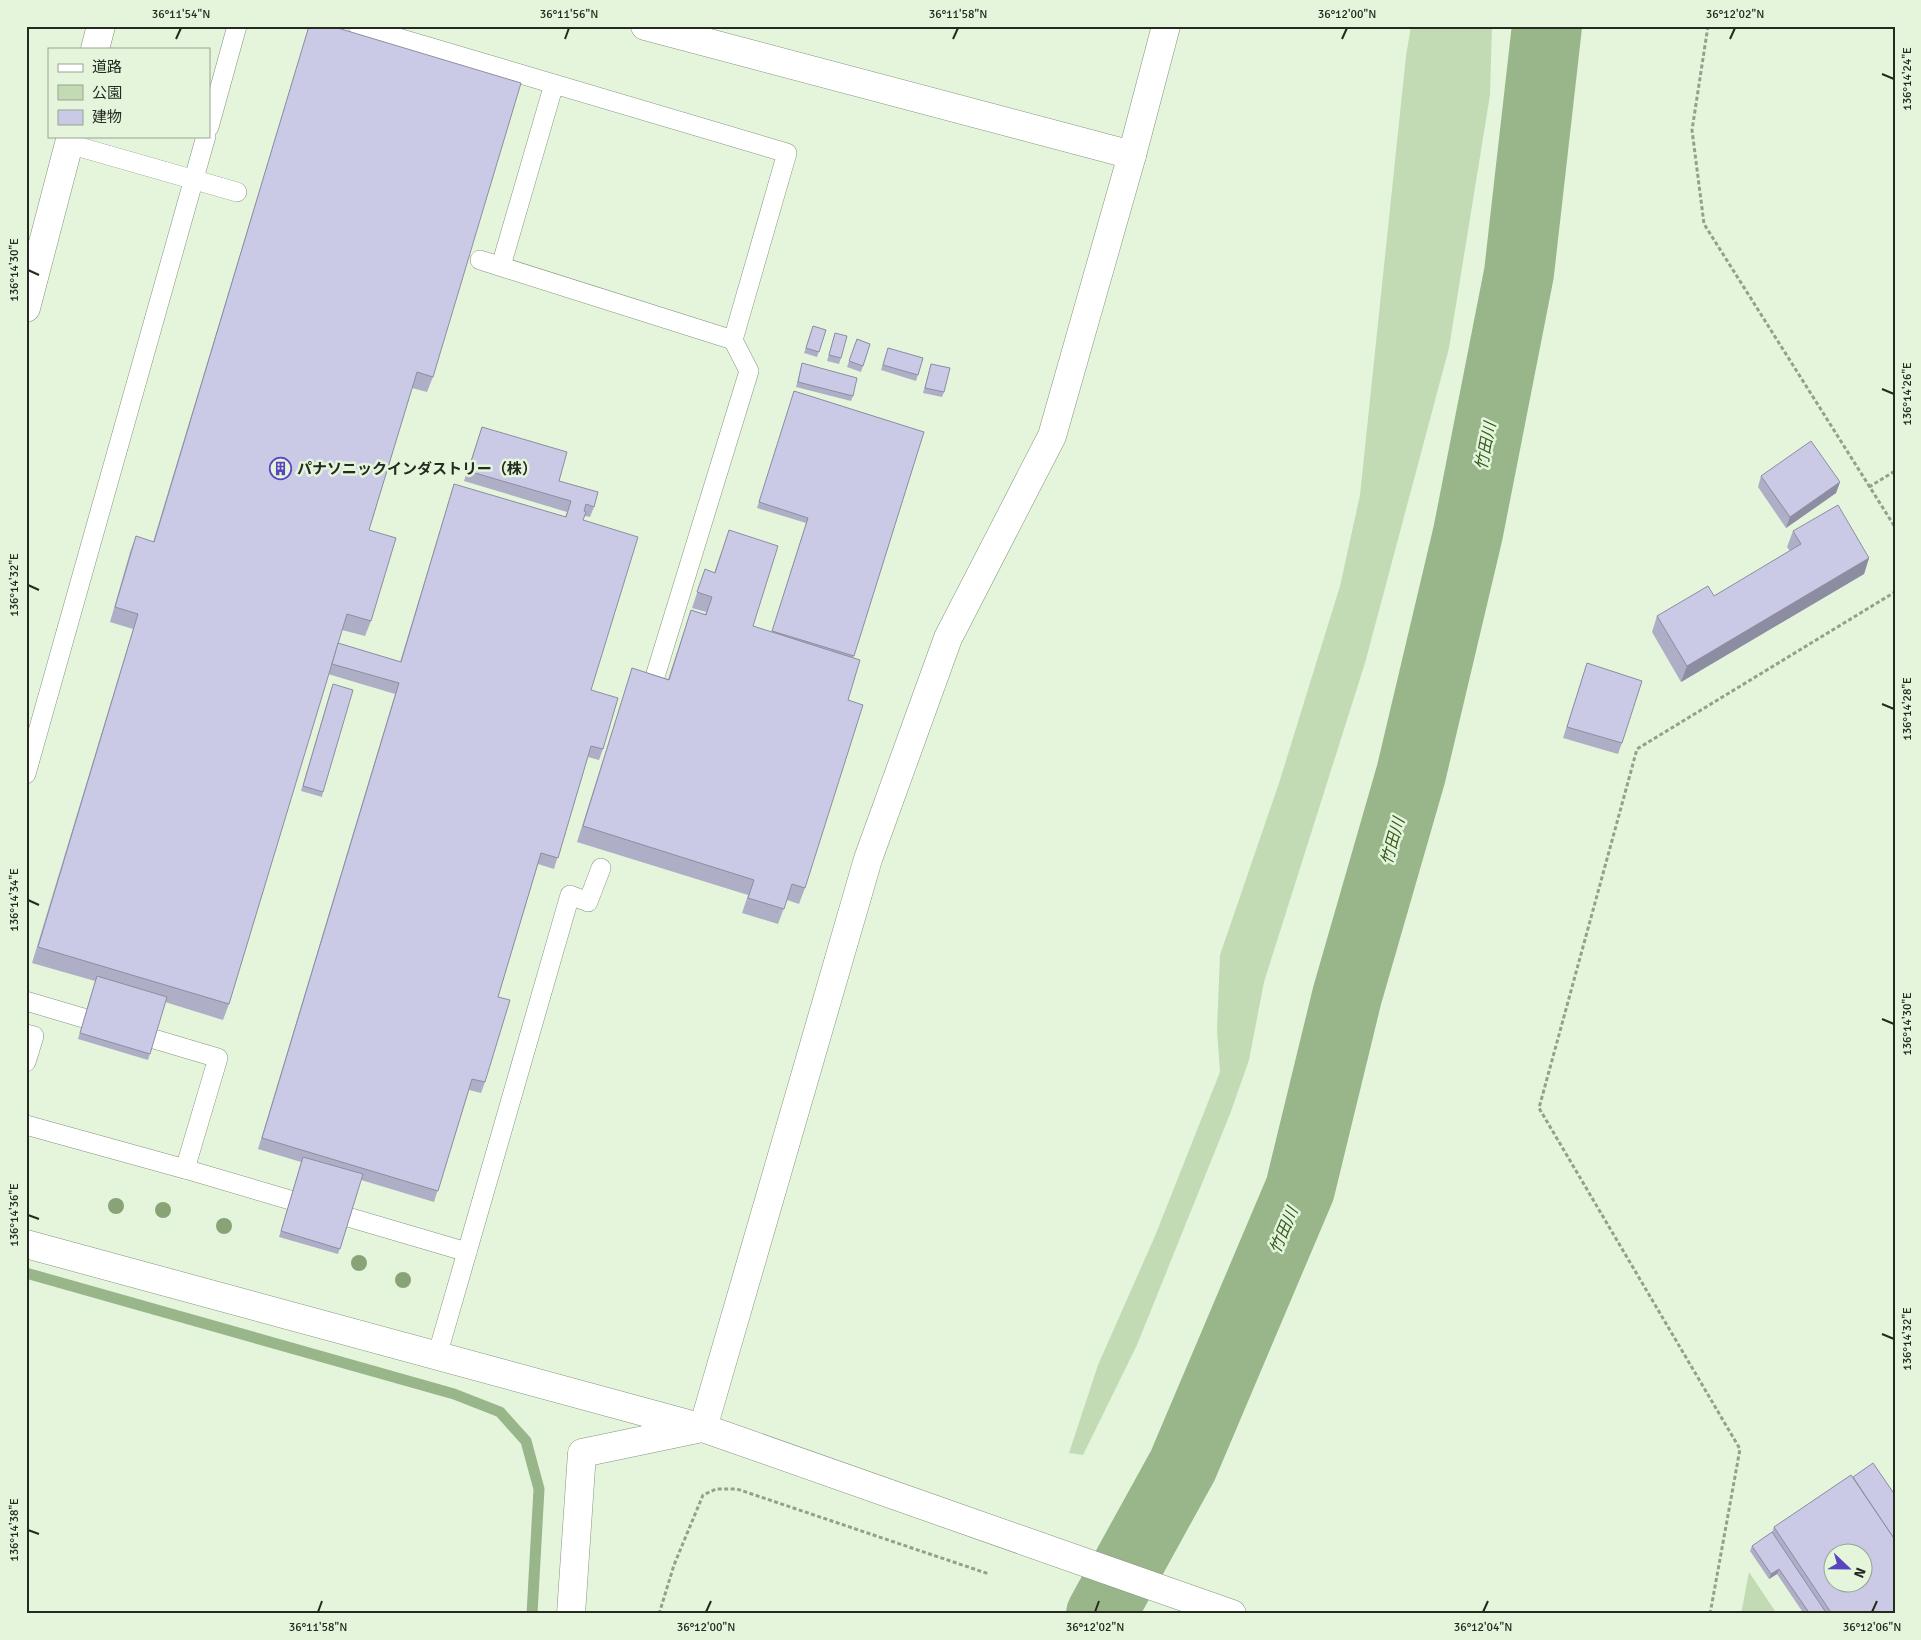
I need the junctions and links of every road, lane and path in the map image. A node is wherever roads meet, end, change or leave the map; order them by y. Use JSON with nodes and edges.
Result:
{"nodes":[{"id":1,"x":101,"y":26,"type":"edge"},
{"id":2,"x":237,"y":26,"type":"edge"},
{"id":3,"x":358,"y":26,"type":"edge"},
{"id":4,"x":645,"y":26,"type":"edge"},
{"id":5,"x":1166,"y":26,"type":"edge"},
{"id":6,"x":1708,"y":26,"type":"edge"},
{"id":7,"x":95,"y":48,"type":"edge"},
{"id":8,"x":554,"y":84,"type":"junction"},
{"id":9,"x":210,"y":123,"type":"edge"},
{"id":10,"x":205,"y":138,"type":"edge"},
{"id":11,"x":70,"y":140,"type":"edge"},
{"id":12,"x":1132,"y":155,"type":"junction"},
{"id":13,"x":194,"y":180,"type":"junction"},
{"id":14,"x":237,"y":192,"type":"dead end"},
{"id":15,"x":480,"y":260,"type":"dead end"},
{"id":16,"x":501,"y":266,"type":"junction"},
{"id":17,"x":26,"y":308,"type":"edge"},
{"id":18,"x":733,"y":340,"type":"junction"},
{"id":19,"x":1895,"y":471,"type":"edge"},
{"id":20,"x":1869,"y":487,"type":"junction"},
{"id":21,"x":1895,"y":526,"type":"edge"},
{"id":22,"x":1895,"y":592,"type":"edge"},
{"id":23,"x":654,"y":680,"type":"edge"},
{"id":24,"x":26,"y":774,"type":"edge"},
{"id":25,"x":601,"y":868,"type":"dead end"},
{"id":26,"x":26,"y":1001,"type":"edge"},
{"id":27,"x":26,"y":1034,"type":"edge"},
{"id":28,"x":26,"y":1062,"type":"edge"},
{"id":29,"x":26,"y":1125,"type":"edge"},
{"id":30,"x":185,"y":1169,"type":"junction"},
{"id":31,"x":26,"y":1244,"type":"edge"},
{"id":32,"x":467,"y":1252,"type":"junction"},
{"id":33,"x":437,"y":1356,"type":"junction"},
{"id":34,"x":703,"y":1428,"type":"junction"},
{"id":35,"x":990,"y":1574,"type":"dead end"},
{"id":36,"x":571,"y":1614,"type":"edge"},
{"id":37,"x":659,"y":1614,"type":"edge"},
{"id":38,"x":1232,"y":1614,"type":"edge"},
{"id":39,"x":1710,"y":1614,"type":"edge"}],
"edges":[{"from":1,"to":7,"type":"street"},
{"from":2,"to":9,"type":"lane"},
{"from":3,"to":8,"type":"lane"},
{"from":4,"to":12,"type":"street"},
{"from":5,"to":12,"type":"street"},
{"from":6,"to":20,"type":"path"},
{"from":8,"to":16,"type":"lane"},
{"from":8,"to":18,"type":"lane"},
{"from":10,"to":13,"type":"lane"},
{"from":11,"to":13,"type":"lane"},
{"from":11,"to":17,"type":"street"},
{"from":12,"to":34,"type":"street"},
{"from":13,"to":14,"type":"lane"},
{"from":13,"to":24,"type":"lane"},
{"from":15,"to":16,"type":"lane"},
{"from":16,"to":18,"type":"lane"},
{"from":18,"to":23,"type":"lane"},
{"from":19,"to":20,"type":"path"},
{"from":20,"to":21,"type":"path"},
{"from":22,"to":39,"type":"path"},
{"from":25,"to":32,"type":"lane"},
{"from":26,"to":30,"type":"lane"},
{"from":27,"to":28,"type":"lane"},
{"from":29,"to":30,"type":"lane"},
{"from":30,"to":32,"type":"lane"},
{"from":31,"to":33,"type":"street"},
{"from":32,"to":33,"type":"lane"},
{"from":33,"to":34,"type":"street"},
{"from":34,"to":36,"type":"street"},
{"from":34,"to":38,"type":"street"},
{"from":35,"to":37,"type":"path"}]}
